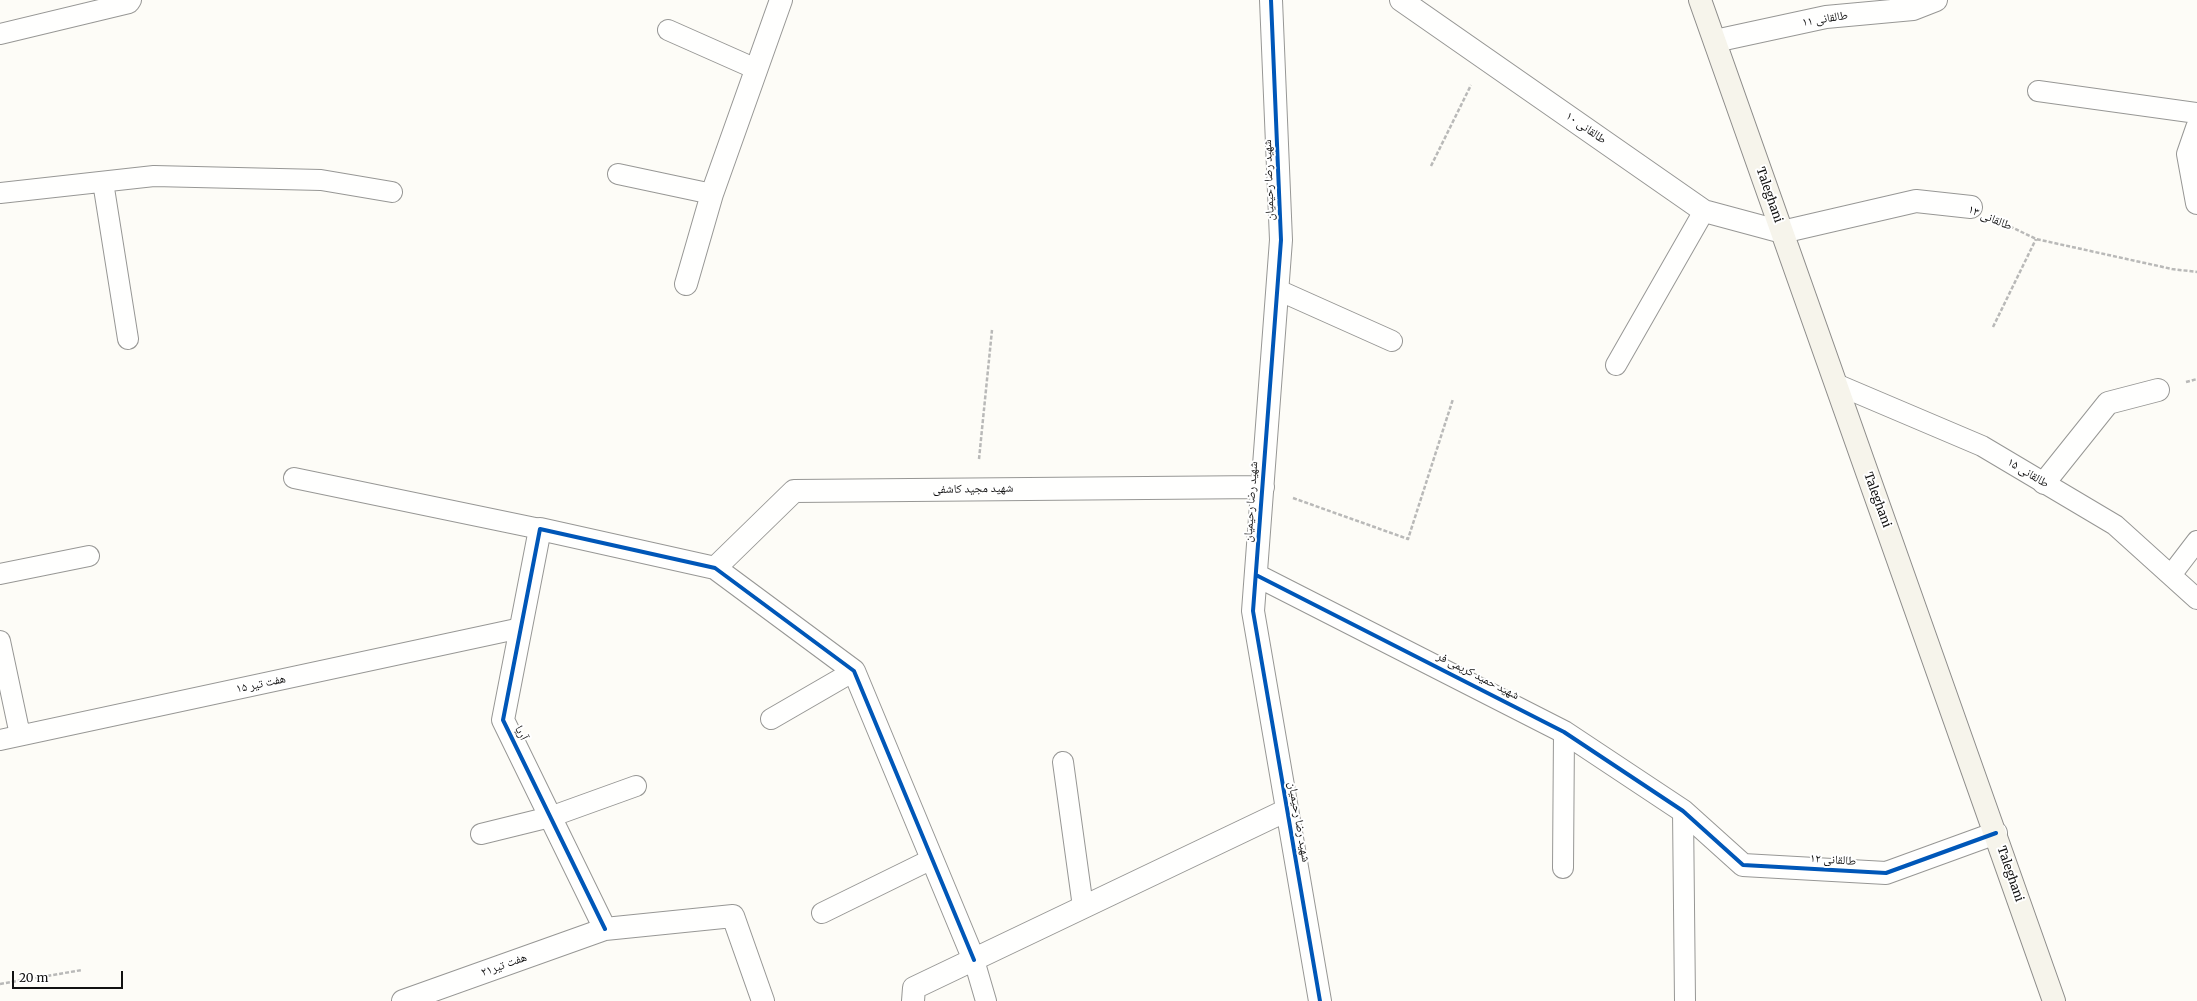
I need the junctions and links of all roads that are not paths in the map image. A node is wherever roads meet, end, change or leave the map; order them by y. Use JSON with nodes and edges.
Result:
{"nodes":[{"id":1,"x":131,"y":0,"type":"edge"},
{"id":2,"x":781,"y":0,"type":"edge"},
{"id":3,"x":1271,"y":0,"type":"edge"},
{"id":4,"x":1401,"y":0,"type":"edge"},
{"id":5,"x":1700,"y":0,"type":"edge"},
{"id":6,"x":1936,"y":0,"type":"edge"},
{"id":7,"x":668,"y":30,"type":"dead end"},
{"id":8,"x":0,"y":34,"type":"edge"},
{"id":9,"x":1715,"y":41,"type":"junction"},
{"id":10,"x":756,"y":69,"type":"junction"},
{"id":11,"x":2038,"y":91,"type":"dead end"},
{"id":12,"x":2197,"y":113,"type":"edge"},
{"id":13,"x":2197,"y":128,"type":"edge"},
{"id":14,"x":618,"y":174,"type":"dead end"},
{"id":15,"x":103,"y":182,"type":"junction"},
{"id":16,"x":392,"y":192,"type":"dead end"},
{"id":17,"x":0,"y":193,"type":"edge"},
{"id":18,"x":712,"y":194,"type":"junction"},
{"id":19,"x":2197,"y":203,"type":"edge"},
{"id":20,"x":1971,"y":207,"type":"road end"},
{"id":21,"x":1704,"y":211,"type":"junction"},
{"id":22,"x":1782,"y":232,"type":"junction"},
{"id":23,"x":686,"y":284,"type":"dead end"},
{"id":24,"x":1278,"y":290,"type":"junction"},
{"id":25,"x":128,"y":338,"type":"dead end"},
{"id":26,"x":1392,"y":341,"type":"dead end"},
{"id":27,"x":1616,"y":364,"type":"dead end"},
{"id":28,"x":1836,"y":384,"type":"junction"},
{"id":29,"x":2158,"y":390,"type":"dead end"},
{"id":30,"x":294,"y":478,"type":"dead end"},
{"id":31,"x":2044,"y":483,"type":"junction"},
{"id":32,"x":1262,"y":487,"type":"junction"},
{"id":33,"x":540,"y":529,"type":"junction"},
{"id":34,"x":2197,"y":541,"type":"edge"},
{"id":35,"x":89,"y":556,"type":"dead end"},
{"id":36,"x":715,"y":568,"type":"junction"},
{"id":37,"x":0,"y":574,"type":"edge"},
{"id":38,"x":1256,"y":575,"type":"junction"},
{"id":39,"x":2170,"y":575,"type":"junction"},
{"id":40,"x":2197,"y":599,"type":"edge"},
{"id":41,"x":521,"y":628,"type":"junction"},
{"id":42,"x":0,"y":641,"type":"edge"},
{"id":43,"x":854,"y":671,"type":"junction"},
{"id":44,"x":771,"y":718,"type":"dead end"},
{"id":45,"x":1564,"y":732,"type":"junction"},
{"id":46,"x":20,"y":735,"type":"junction"},
{"id":47,"x":0,"y":740,"type":"edge"},
{"id":48,"x":1063,"y":762,"type":"dead end"},
{"id":49,"x":636,"y":786,"type":"dead end"},
{"id":50,"x":1287,"y":810,"type":"junction"},
{"id":51,"x":1683,"y":811,"type":"junction"},
{"id":52,"x":550,"y":817,"type":"junction"},
{"id":53,"x":1996,"y":833,"type":"junction"},
{"id":54,"x":481,"y":834,"type":"dead end"},
{"id":55,"x":932,"y":859,"type":"junction"},
{"id":56,"x":1563,"y":868,"type":"dead end"},
{"id":57,"x":1083,"y":907,"type":"junction"},
{"id":58,"x":822,"y":913,"type":"dead end"},
{"id":59,"x":605,"y":929,"type":"junction"},
{"id":60,"x":974,"y":960,"type":"junction"},
{"id":61,"x":404,"y":1001,"type":"edge"},
{"id":62,"x":763,"y":1001,"type":"edge"},
{"id":63,"x":913,"y":1001,"type":"edge"},
{"id":64,"x":986,"y":1001,"type":"edge"},
{"id":65,"x":1320,"y":1001,"type":"edge"},
{"id":66,"x":1685,"y":1001,"type":"edge"},
{"id":67,"x":2054,"y":1001,"type":"edge"}],
"edges":[{"from":1,"to":8,"type":"lane"},
{"from":2,"to":10,"type":"street"},
{"from":3,"to":24,"type":"street","name":"شهید رضا رحیمیان"},
{"from":4,"to":21,"type":"street","name":"طالقانی ۱۰"},
{"from":5,"to":9,"type":"main road","name":"Taleghani"},
{"from":6,"to":9,"type":"street","name":"طالقانی ۱۱"},
{"from":7,"to":10,"type":"lane"},
{"from":9,"to":22,"type":"main road","name":"Taleghani"},
{"from":10,"to":18,"type":"street"},
{"from":11,"to":12,"type":"lane"},
{"from":13,"to":19,"type":"street"},
{"from":14,"to":18,"type":"lane"},
{"from":15,"to":16,"type":"lane"},
{"from":15,"to":17,"type":"lane"},
{"from":15,"to":25,"type":"lane"},
{"from":18,"to":23,"type":"street"},
{"from":20,"to":22,"type":"street","name":"طالقانی ۱۳"},
{"from":21,"to":22,"type":"street","name":"طالقانی ۱۰"},
{"from":21,"to":27,"type":"lane"},
{"from":22,"to":28,"type":"main road","name":"Taleghani"},
{"from":24,"to":26,"type":"lane"},
{"from":24,"to":32,"type":"street","name":"شهید رضا رحیمیان"},
{"from":28,"to":31,"type":"lane","name":"طالقانی ۱۵"},
{"from":28,"to":53,"type":"main road","name":"Taleghani"},
{"from":29,"to":31,"type":"street"},
{"from":30,"to":33,"type":"lane"},
{"from":31,"to":39,"type":"lane","name":"طالقانی ۱۵"},
{"from":32,"to":36,"type":"street","name":"شهید مجید کاشفی"},
{"from":32,"to":38,"type":"street","name":"شهید رضا رحیمیان"},
{"from":33,"to":36,"type":"street"},
{"from":33,"to":41,"type":"street","name":"آریا"},
{"from":34,"to":39,"type":"lane"},
{"from":35,"to":37,"type":"lane"},
{"from":36,"to":43,"type":"street"},
{"from":38,"to":45,"type":"street","name":"شهید حمید کریمی فر"},
{"from":38,"to":50,"type":"street","name":"شهید رضا رحیمیان"},
{"from":39,"to":40,"type":"lane","name":"طالقانی ۱۵"},
{"from":41,"to":46,"type":"lane","name":"هفت تیر ۱۵"},
{"from":41,"to":52,"type":"street","name":"آریا"},
{"from":42,"to":46,"type":"lane"},
{"from":43,"to":44,"type":"lane"},
{"from":43,"to":55,"type":"street"},
{"from":45,"to":51,"type":"street","name":"شهید حمید کریمی فر"},
{"from":45,"to":56,"type":"lane"},
{"from":46,"to":47,"type":"lane","name":"هفت تیر ۱۵"},
{"from":48,"to":57,"type":"lane"},
{"from":49,"to":52,"type":"lane"},
{"from":50,"to":57,"type":"street"},
{"from":50,"to":65,"type":"street","name":"شهید رضا رحیمیان"},
{"from":51,"to":53,"type":"street","name":"طالقانی ۱۲"},
{"from":51,"to":66,"type":"lane"},
{"from":52,"to":54,"type":"lane"},
{"from":52,"to":59,"type":"street","name":"آریا"},
{"from":53,"to":67,"type":"main road","name":"Taleghani"},
{"from":55,"to":58,"type":"lane"},
{"from":55,"to":60,"type":"street"},
{"from":57,"to":60,"type":"street"},
{"from":59,"to":61,"type":"street","name":"هفت تیر۲۱"},
{"from":59,"to":62,"type":"street","name":"هفت تیر۲۱"},
{"from":60,"to":63,"type":"street"},
{"from":60,"to":64,"type":"lane"}]}
